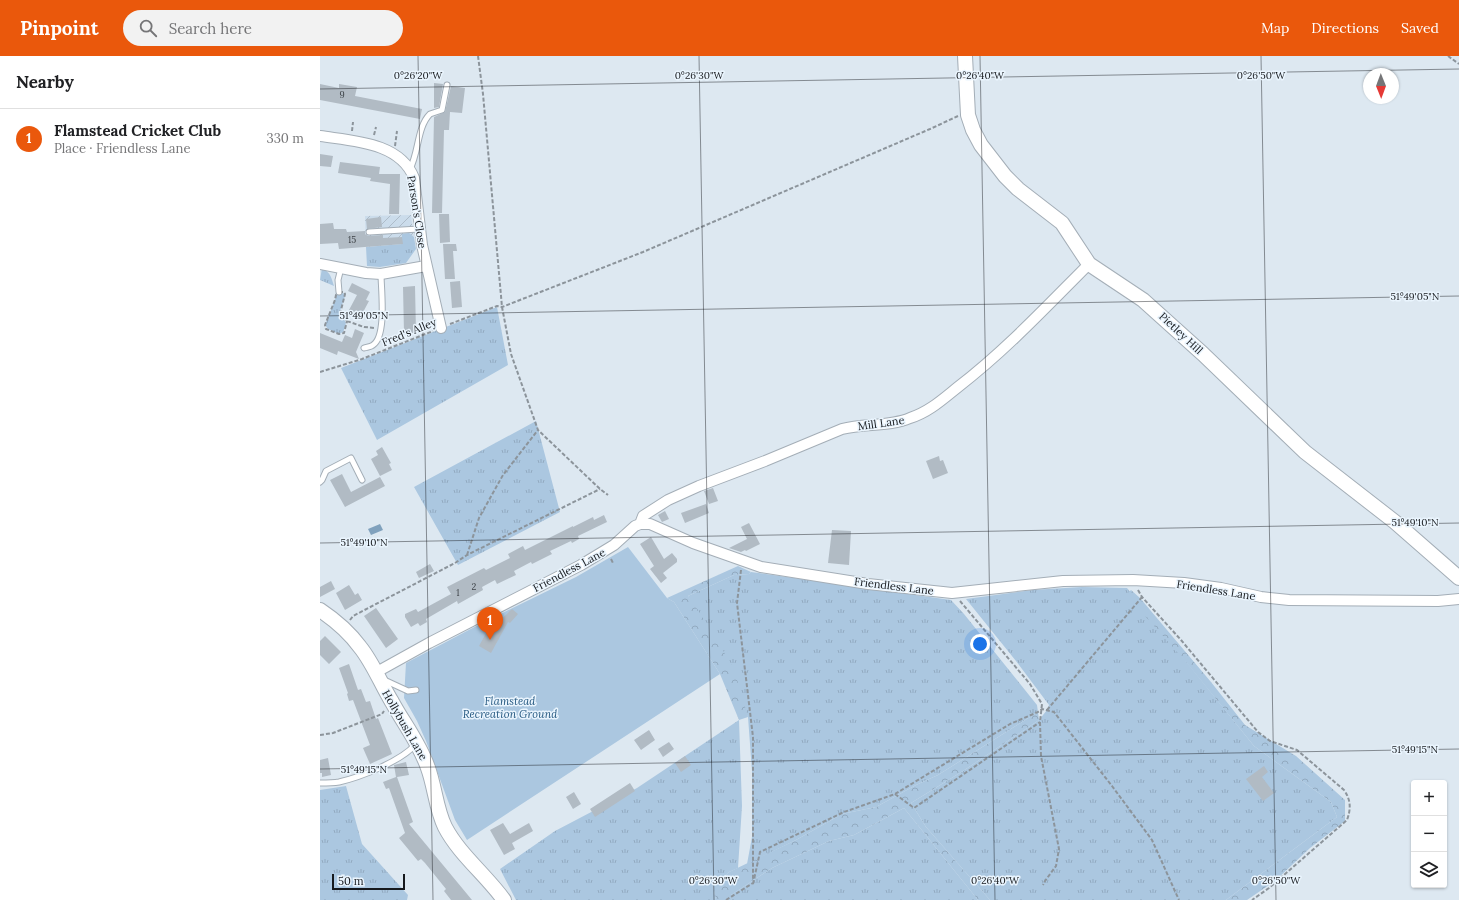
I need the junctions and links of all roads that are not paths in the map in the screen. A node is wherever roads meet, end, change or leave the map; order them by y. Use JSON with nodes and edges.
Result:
{"nodes":[{"id":1,"x":965,"y":56,"type":"edge"},
{"id":2,"x":447,"y":85,"type":"dead end"},
{"id":3,"x":320,"y":136,"type":"edge"},
{"id":4,"x":410,"y":169,"type":"junction"},
{"id":5,"x":419,"y":229,"type":"junction"},
{"id":6,"x":369,"y":232,"type":"dead end"},
{"id":7,"x":320,"y":264,"type":"edge"},
{"id":8,"x":1089,"y":264,"type":"junction"},
{"id":9,"x":426,"y":266,"type":"junction"},
{"id":10,"x":341,"y":268,"type":"junction"},
{"id":11,"x":381,"y":274,"type":"junction"},
{"id":12,"x":339,"y":292,"type":"road end"},
{"id":13,"x":441,"y":328,"type":"road end"},
{"id":14,"x":364,"y":348,"type":"dead end"},
{"id":15,"x":362,"y":480,"type":"dead end"},
{"id":16,"x":320,"y":482,"type":"edge"},
{"id":17,"x":640,"y":524,"type":"junction"},
{"id":18,"x":1459,"y":578,"type":"edge"},
{"id":19,"x":1459,"y":599,"type":"edge"},
{"id":20,"x":320,"y":610,"type":"edge"},
{"id":21,"x":376,"y":676,"type":"junction"},
{"id":22,"x":416,"y":690,"type":"dead end"},
{"id":23,"x":417,"y":743,"type":"junction"},
{"id":24,"x":320,"y":783,"type":"edge"},
{"id":25,"x":504,"y":900,"type":"edge"}],
"edges":[{"from":1,"to":8,"type":"street","name":"Pietley Hill"},
{"from":2,"to":4,"type":"lane"},
{"from":3,"to":4,"type":"street","name":"Parson's Close"},
{"from":4,"to":5,"type":"street","name":"Parson's Close"},
{"from":5,"to":6,"type":"lane"},
{"from":5,"to":9,"type":"street","name":"Parson's Close"},
{"from":7,"to":10,"type":"street"},
{"from":8,"to":17,"type":"street","name":"Mill Lane"},
{"from":8,"to":18,"type":"street","name":"Pietley Hill"},
{"from":9,"to":11,"type":"street"},
{"from":9,"to":13,"type":"street","name":"Parson's Close"},
{"from":10,"to":11,"type":"street"},
{"from":10,"to":12,"type":"lane"},
{"from":11,"to":14,"type":"lane"},
{"from":15,"to":16,"type":"lane"},
{"from":17,"to":19,"type":"street","name":"Friendless Lane"},
{"from":17,"to":21,"type":"street","name":"Friendless Lane"},
{"from":20,"to":21,"type":"street","name":"Hollybush Lane"},
{"from":21,"to":22,"type":"lane"},
{"from":21,"to":23,"type":"street","name":"Hollybush Lane"},
{"from":23,"to":24,"type":"lane"},
{"from":23,"to":25,"type":"street","name":"Hollybush Lane"}]}
